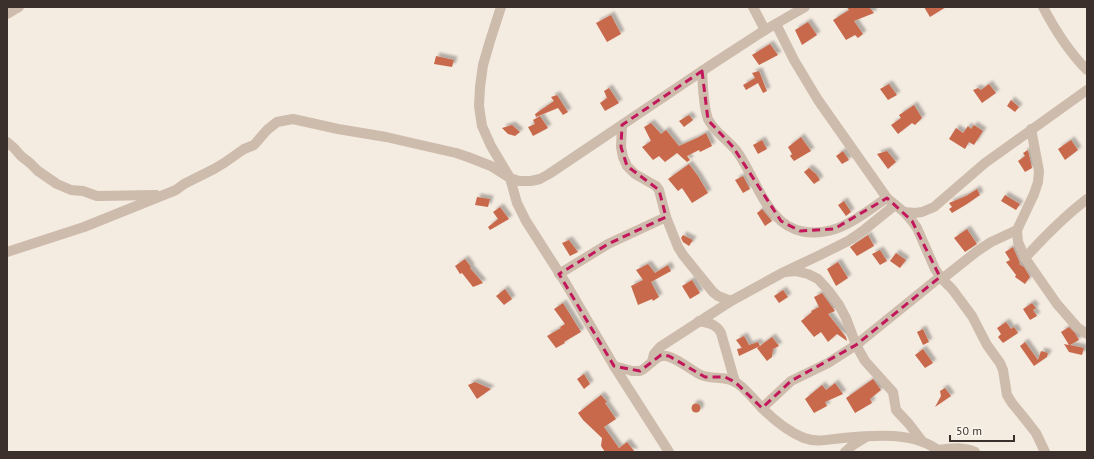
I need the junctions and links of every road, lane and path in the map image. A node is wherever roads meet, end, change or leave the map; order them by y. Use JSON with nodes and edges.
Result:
{"nodes":[{"id":1,"x":19,"y":7,"type":"edge"},
{"id":2,"x":501,"y":7,"type":"edge"},
{"id":3,"x":753,"y":7,"type":"edge"},
{"id":4,"x":805,"y":7,"type":"edge"},
{"id":5,"x":1043,"y":7,"type":"edge"},
{"id":6,"x":7,"y":14,"type":"edge"},
{"id":7,"x":776,"y":24,"type":"junction"},
{"id":8,"x":765,"y":30,"type":"junction"},
{"id":9,"x":1087,"y":70,"type":"edge"},
{"id":10,"x":702,"y":71,"type":"junction"},
{"id":11,"x":1087,"y":90,"type":"edge"},
{"id":12,"x":622,"y":125,"type":"junction"},
{"id":13,"x":1031,"y":129,"type":"junction"},
{"id":14,"x":7,"y":142,"type":"edge"},
{"id":15,"x":510,"y":178,"type":"junction"},
{"id":16,"x":162,"y":195,"type":"junction"},
{"id":17,"x":887,"y":198,"type":"junction"},
{"id":18,"x":1087,"y":199,"type":"edge"},
{"id":19,"x":895,"y":205,"type":"junction"},
{"id":20,"x":904,"y":212,"type":"junction"},
{"id":21,"x":666,"y":217,"type":"junction"},
{"id":22,"x":1017,"y":230,"type":"junction"},
{"id":23,"x":7,"y":252,"type":"edge"},
{"id":24,"x":1025,"y":258,"type":"junction"},
{"id":25,"x":784,"y":272,"type":"junction"},
{"id":26,"x":559,"y":274,"type":"junction"},
{"id":27,"x":941,"y":278,"type":"junction"},
{"id":28,"x":731,"y":301,"type":"junction"},
{"id":29,"x":699,"y":322,"type":"junction"},
{"id":30,"x":1087,"y":334,"type":"edge"},
{"id":31,"x":856,"y":345,"type":"junction"},
{"id":32,"x":652,"y":362,"type":"junction"},
{"id":33,"x":614,"y":366,"type":"junction"},
{"id":34,"x":735,"y":382,"type":"junction"},
{"id":35,"x":762,"y":408,"type":"junction"},
{"id":36,"x":868,"y":436,"type":"junction"},
{"id":37,"x":1040,"y":440,"type":"junction"},
{"id":38,"x":922,"y":441,"type":"junction"},
{"id":39,"x":939,"y":451,"type":"edge"},
{"id":40,"x":669,"y":452,"type":"edge"},
{"id":41,"x":845,"y":452,"type":"edge"},
{"id":42,"x":975,"y":452,"type":"edge"},
{"id":43,"x":1045,"y":452,"type":"edge"},
{"id":44,"x":1053,"y":452,"type":"edge"}],
"edges":[{"from":1,"to":6,"type":"street"},
{"from":2,"to":15,"type":"street"},
{"from":3,"to":8,"type":"street"},
{"from":4,"to":7,"type":"street"},
{"from":5,"to":9,"type":"street"},
{"from":7,"to":8,"type":"street"},
{"from":7,"to":17,"type":"street"},
{"from":8,"to":10,"type":"street"},
{"from":10,"to":12,"type":"street"},
{"from":10,"to":17,"type":"street"},
{"from":11,"to":13,"type":"street"},
{"from":12,"to":15,"type":"street"},
{"from":12,"to":21,"type":"street"},
{"from":13,"to":20,"type":"street"},
{"from":13,"to":22,"type":"street"},
{"from":14,"to":16,"type":"street"},
{"from":15,"to":16,"type":"street"},
{"from":15,"to":26,"type":"street"},
{"from":16,"to":23,"type":"street"},
{"from":17,"to":19,"type":"street"},
{"from":18,"to":24,"type":"street"},
{"from":19,"to":20,"type":"street"},
{"from":19,"to":25,"type":"street"},
{"from":20,"to":27,"type":"street"},
{"from":21,"to":26,"type":"street"},
{"from":21,"to":28,"type":"street"},
{"from":22,"to":24,"type":"street"},
{"from":22,"to":27,"type":"street"},
{"from":24,"to":30,"type":"street"},
{"from":25,"to":28,"type":"street"},
{"from":25,"to":31,"type":"street"},
{"from":26,"to":33,"type":"street"},
{"from":27,"to":31,"type":"street"},
{"from":27,"to":37,"type":"street"},
{"from":28,"to":29,"type":"street"},
{"from":29,"to":32,"type":"street"},
{"from":29,"to":34,"type":"street"},
{"from":31,"to":35,"type":"street"},
{"from":31,"to":38,"type":"street"},
{"from":32,"to":33,"type":"street"},
{"from":32,"to":34,"type":"street"},
{"from":33,"to":40,"type":"street"},
{"from":34,"to":35,"type":"street"},
{"from":35,"to":36,"type":"street"},
{"from":36,"to":38,"type":"street"},
{"from":36,"to":41,"type":"street"},
{"from":37,"to":43,"type":"street"},
{"from":37,"to":44,"type":"street"},
{"from":38,"to":39,"type":"street"},
{"from":39,"to":42,"type":"street"}]}
